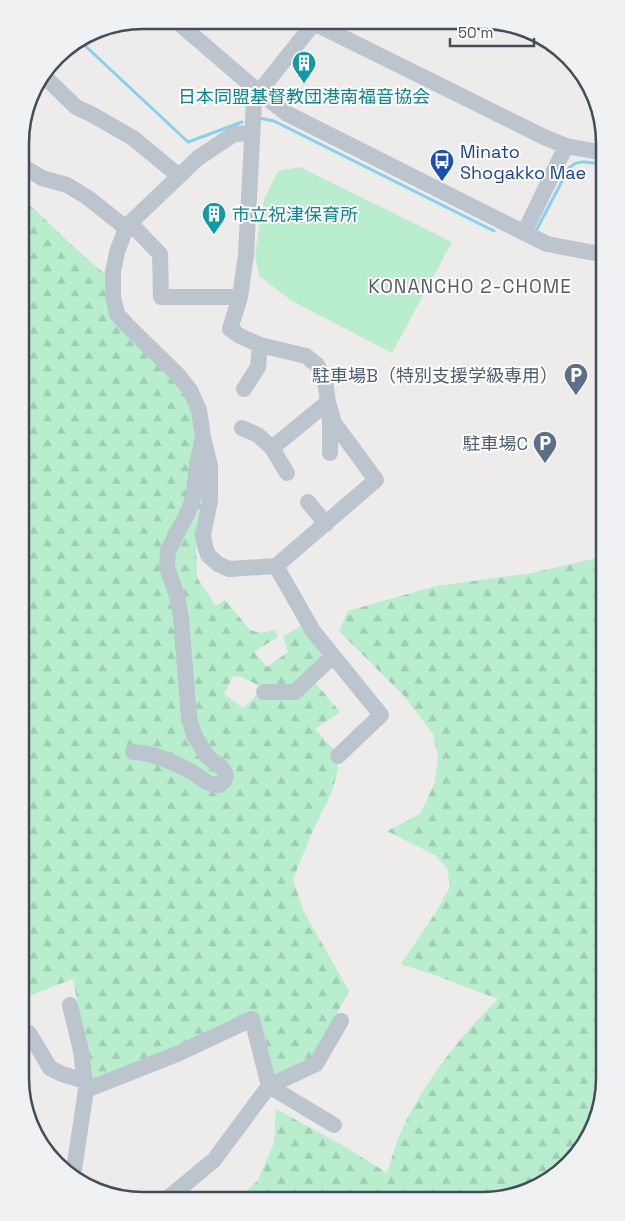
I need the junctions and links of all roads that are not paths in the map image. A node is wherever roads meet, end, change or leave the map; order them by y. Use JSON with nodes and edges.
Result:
{"nodes":[{"id":1,"x":185,"y":29,"type":"edge"},
{"id":2,"x":308,"y":29,"type":"edge"},
{"id":3,"x":328,"y":29,"type":"edge"},
{"id":4,"x":48,"y":80,"type":"edge"},
{"id":5,"x":259,"y":92,"type":"junction"},
{"id":6,"x":251,"y":134,"type":"junction"},
{"id":7,"x":566,"y":146,"type":"junction"},
{"id":8,"x":596,"y":151,"type":"edge"},
{"id":9,"x":29,"y":170,"type":"edge"},
{"id":10,"x":179,"y":176,"type":"junction"},
{"id":11,"x":128,"y":226,"type":"junction"},
{"id":12,"x":524,"y":233,"type":"junction"},
{"id":13,"x":596,"y":253,"type":"edge"},
{"id":14,"x":240,"y":297,"type":"junction"},
{"id":15,"x":260,"y":345,"type":"junction"},
{"id":16,"x":244,"y":389,"type":"dead end"},
{"id":17,"x":330,"y":407,"type":"junction"},
{"id":18,"x":242,"y":428,"type":"dead end"},
{"id":19,"x":203,"y":438,"type":"junction"},
{"id":20,"x":272,"y":448,"type":"junction"},
{"id":21,"x":330,"y":453,"type":"dead end"},
{"id":22,"x":287,"y":473,"type":"dead end"},
{"id":23,"x":308,"y":502,"type":"dead end"},
{"id":24,"x":326,"y":524,"type":"junction"},
{"id":25,"x":276,"y":566,"type":"junction"},
{"id":26,"x":334,"y":656,"type":"junction"},
{"id":27,"x":264,"y":692,"type":"dead end"},
{"id":28,"x":133,"y":752,"type":"dead end"},
{"id":29,"x":338,"y":756,"type":"dead end"},
{"id":30,"x":70,"y":1005,"type":"dead end"},
{"id":31,"x":341,"y":1021,"type":"dead end"},
{"id":32,"x":29,"y":1037,"type":"edge"},
{"id":33,"x":86,"y":1085,"type":"junction"},
{"id":34,"x":269,"y":1086,"type":"junction"},
{"id":35,"x":334,"y":1125,"type":"dead end"},
{"id":36,"x":74,"y":1169,"type":"edge"},
{"id":37,"x":175,"y":1192,"type":"edge"}],
"edges":[{"from":1,"to":5,"type":"street"},
{"from":2,"to":5,"type":"street"},
{"from":3,"to":7,"type":"street"},
{"from":4,"to":10,"type":"street"},
{"from":5,"to":6,"type":"street"},
{"from":5,"to":12,"type":"street"},
{"from":6,"to":10,"type":"street"},
{"from":6,"to":14,"type":"street"},
{"from":7,"to":8,"type":"street"},
{"from":7,"to":12,"type":"street"},
{"from":9,"to":11,"type":"street"},
{"from":10,"to":11,"type":"street"},
{"from":11,"to":14,"type":"street"},
{"from":11,"to":19,"type":"street"},
{"from":12,"to":13,"type":"street"},
{"from":14,"to":15,"type":"street"},
{"from":15,"to":16,"type":"street"},
{"from":15,"to":17,"type":"street"},
{"from":17,"to":20,"type":"street"},
{"from":17,"to":21,"type":"street"},
{"from":17,"to":24,"type":"street"},
{"from":18,"to":20,"type":"street"},
{"from":19,"to":25,"type":"street"},
{"from":19,"to":28,"type":"street"},
{"from":20,"to":22,"type":"street"},
{"from":23,"to":24,"type":"street"},
{"from":24,"to":25,"type":"street"},
{"from":25,"to":26,"type":"street"},
{"from":26,"to":27,"type":"street"},
{"from":26,"to":29,"type":"street"},
{"from":30,"to":33,"type":"street"},
{"from":31,"to":34,"type":"street"},
{"from":32,"to":33,"type":"street"},
{"from":33,"to":34,"type":"street"},
{"from":33,"to":36,"type":"street"},
{"from":34,"to":35,"type":"street"},
{"from":34,"to":37,"type":"street"}]}
